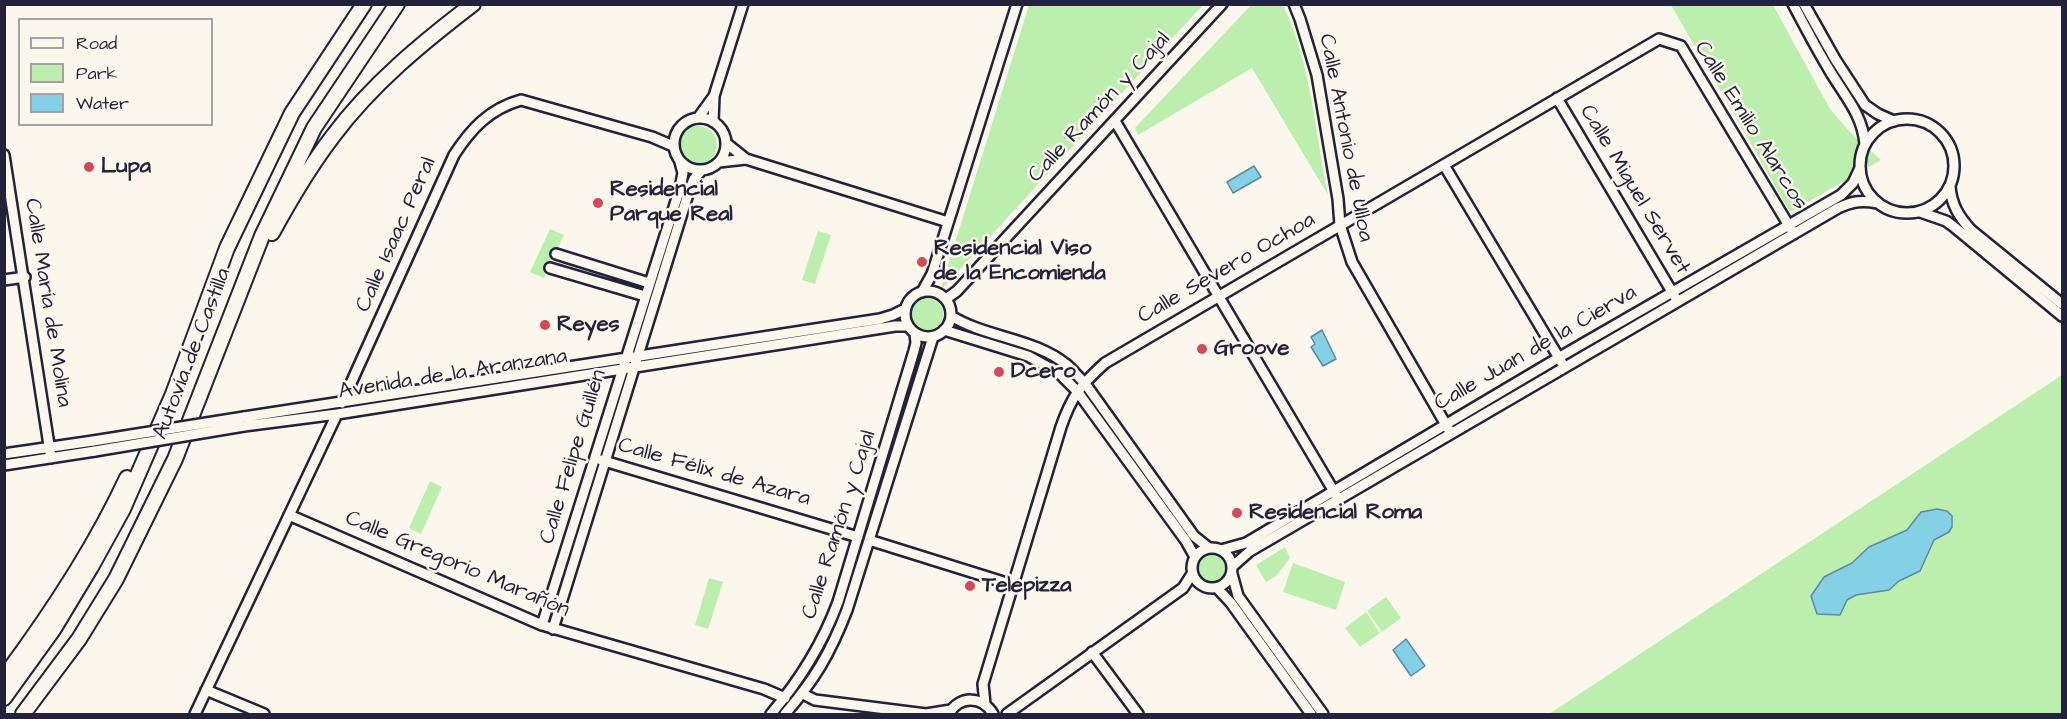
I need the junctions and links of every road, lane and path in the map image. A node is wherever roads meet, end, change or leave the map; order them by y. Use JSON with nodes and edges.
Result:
{"nodes":[{"id":1,"x":364,"y":4,"type":"edge"},
{"id":2,"x":473,"y":4,"type":"edge"},
{"id":3,"x":742,"y":4,"type":"edge"},
{"id":4,"x":1017,"y":4,"type":"edge"},
{"id":5,"x":1222,"y":4,"type":"edge"},
{"id":6,"x":1294,"y":4,"type":"edge"},
{"id":7,"x":1792,"y":4,"type":"edge"},
{"id":8,"x":1804,"y":4,"type":"edge"},
{"id":9,"x":392,"y":10,"type":"edge"},
{"id":10,"x":1670,"y":41,"type":"joint"},
{"id":11,"x":714,"y":96,"type":"junction"},
{"id":12,"x":1557,"y":98,"type":"junction"},
{"id":13,"x":698,"y":118,"type":"junction"},
{"id":14,"x":1116,"y":121,"type":"junction"},
{"id":15,"x":1894,"y":121,"type":"junction"},
{"id":16,"x":713,"y":122,"type":"junction"},
{"id":17,"x":677,"y":132,"type":"junction"},
{"id":18,"x":652,"y":137,"type":"junction"},
{"id":19,"x":726,"y":143,"type":"junction"},
{"id":20,"x":1865,"y":144,"type":"junction"},
{"id":21,"x":673,"y":146,"type":"junction"},
{"id":22,"x":4,"y":155,"type":"edge"},
{"id":23,"x":746,"y":159,"type":"junction"},
{"id":24,"x":680,"y":162,"type":"junction"},
{"id":25,"x":719,"y":162,"type":"junction"},
{"id":26,"x":1444,"y":165,"type":"junction"},
{"id":27,"x":1860,"y":168,"type":"junction"},
{"id":28,"x":701,"y":171,"type":"junction"},
{"id":29,"x":1950,"y":186,"type":"junction"},
{"id":30,"x":1878,"y":203,"type":"junction"},
{"id":31,"x":1920,"y":212,"type":"junction"},
{"id":32,"x":948,"y":222,"type":"junction"},
{"id":33,"x":1787,"y":224,"type":"junction"},
{"id":34,"x":1340,"y":225,"type":"junction"},
{"id":35,"x":1794,"y":234,"type":"junction"},
{"id":36,"x":227,"y":248,"type":"junction"},
{"id":37,"x":556,"y":254,"type":"dead end"},
{"id":38,"x":550,"y":268,"type":"dead end"},
{"id":39,"x":932,"y":274,"type":"junction"},
{"id":40,"x":25,"y":277,"type":"junction"},
{"id":41,"x":4,"y":280,"type":"edge"},
{"id":42,"x":650,"y":283,"type":"junction"},
{"id":43,"x":1672,"y":291,"type":"junction"},
{"id":44,"x":922,"y":292,"type":"junction"},
{"id":45,"x":933,"y":292,"type":"junction"},
{"id":46,"x":645,"y":296,"type":"junction"},
{"id":47,"x":1218,"y":297,"type":"junction"},
{"id":48,"x":1678,"y":301,"type":"junction"},
{"id":49,"x":2062,"y":304,"type":"edge"},
{"id":50,"x":949,"y":307,"type":"junction"},
{"id":51,"x":905,"y":309,"type":"junction"},
{"id":52,"x":2062,"y":316,"type":"edge"},
{"id":53,"x":912,"y":330,"type":"junction"},
{"id":54,"x":944,"y":330,"type":"junction"},
{"id":55,"x":933,"y":337,"type":"junction"},
{"id":56,"x":220,"y":342,"type":"junction"},
{"id":57,"x":638,"y":357,"type":"junction"},
{"id":58,"x":1558,"y":358,"type":"junction"},
{"id":59,"x":625,"y":359,"type":"junction"},
{"id":60,"x":634,"y":367,"type":"junction"},
{"id":61,"x":1565,"y":368,"type":"junction"},
{"id":62,"x":622,"y":369,"type":"junction"},
{"id":63,"x":1084,"y":382,"type":"junction"},
{"id":64,"x":1077,"y":391,"type":"junction"},
{"id":65,"x":342,"y":403,"type":"junction"},
{"id":66,"x":337,"y":414,"type":"junction"},
{"id":67,"x":244,"y":422,"type":"junction"},
{"id":68,"x":1446,"y":424,"type":"junction"},
{"id":69,"x":1451,"y":434,"type":"junction"},
{"id":70,"x":94,"y":446,"type":"junction"},
{"id":71,"x":50,"y":447,"type":"junction"},
{"id":72,"x":4,"y":454,"type":"edge"},
{"id":73,"x":51,"y":458,"type":"junction"},
{"id":74,"x":594,"y":458,"type":"junction"},
{"id":75,"x":605,"y":462,"type":"junction"},
{"id":76,"x":4,"y":465,"type":"edge"},
{"id":77,"x":1336,"y":496,"type":"junction"},
{"id":78,"x":289,"y":515,"type":"junction"},
{"id":79,"x":858,"y":537,"type":"junction"},
{"id":80,"x":869,"y":540,"type":"junction"},
{"id":81,"x":1209,"y":548,"type":"junction"},
{"id":82,"x":1221,"y":550,"type":"junction"},
{"id":83,"x":1195,"y":557,"type":"junction"},
{"id":84,"x":1232,"y":570,"type":"junction"},
{"id":85,"x":1192,"y":574,"type":"junction"},
{"id":86,"x":1199,"y":584,"type":"junction"},
{"id":87,"x":1013,"y":585,"type":"junction"},
{"id":88,"x":1183,"y":588,"type":"junction"},
{"id":89,"x":1217,"y":588,"type":"junction"},
{"id":90,"x":542,"y":625,"type":"junction"},
{"id":91,"x":553,"y":628,"type":"junction"},
{"id":92,"x":1092,"y":651,"type":"junction"},
{"id":93,"x":4,"y":677,"type":"edge"},
{"id":94,"x":983,"y":684,"type":"junction"},
{"id":95,"x":206,"y":690,"type":"junction"},
{"id":96,"x":803,"y":694,"type":"junction"},
{"id":97,"x":4,"y":698,"type":"edge"},
{"id":98,"x":785,"y":698,"type":"junction"},
{"id":99,"x":968,"y":700,"type":"junction"},
{"id":100,"x":985,"y":704,"type":"junction"},
{"id":101,"x":950,"y":712,"type":"edge"},
{"id":102,"x":1011,"y":712,"type":"edge"},
{"id":103,"x":993,"y":713,"type":"edge"},
{"id":104,"x":25,"y":714,"type":"edge"},
{"id":105,"x":195,"y":714,"type":"edge"},
{"id":106,"x":264,"y":714,"type":"edge"},
{"id":107,"x":771,"y":714,"type":"edge"},
{"id":108,"x":785,"y":714,"type":"edge"},
{"id":109,"x":927,"y":714,"type":"edge"},
{"id":110,"x":1138,"y":714,"type":"edge"},
{"id":111,"x":1311,"y":714,"type":"edge"},
{"id":112,"x":1323,"y":714,"type":"edge"}],
"edges":[{"from":1,"to":36,"type":"highway","name":"Autovía de Castilla"},
{"from":2,"to":56,"type":"highway"},
{"from":3,"to":11,"type":"street"},
{"from":4,"to":32,"type":"street"},
{"from":5,"to":14,"type":"street","name":"Calle Ramón y Cajal"},
{"from":6,"to":34,"type":"street","name":"Calle Antonio de Ulloa"},
{"from":7,"to":20,"type":"street"},
{"from":8,"to":15,"type":"street"},
{"from":9,"to":56,"type":"highway","name":"Autovía de Castilla"},
{"from":10,"to":12,"type":"street","name":"Calle Severo Ochoa"},
{"from":10,"to":33,"type":"street","name":"Calle Emilio Alarcos"},
{"from":11,"to":13,"type":"street"},
{"from":11,"to":16,"type":"street"},
{"from":12,"to":26,"type":"street","name":"Calle Severo Ochoa"},
{"from":12,"to":43,"type":"street","name":"Calle Miguel Servet"},
{"from":13,"to":16,"type":"street"},
{"from":13,"to":17,"type":"street"},
{"from":14,"to":47,"type":"street"},
{"from":14,"to":50,"type":"street","name":"Calle Ramón y Cajal"},
{"from":15,"to":20,"type":"street"},
{"from":15,"to":29,"type":"street"},
{"from":16,"to":19,"type":"street"},
{"from":17,"to":18,"type":"street"},
{"from":17,"to":21,"type":"street"},
{"from":18,"to":21,"type":"street"},
{"from":18,"to":65,"type":"street","name":"Calle Isaac Peral"},
{"from":19,"to":23,"type":"street"},
{"from":19,"to":25,"type":"street"},
{"from":20,"to":27,"type":"street"},
{"from":21,"to":24,"type":"street"},
{"from":22,"to":40,"type":"street","name":"Calle María de Molina"},
{"from":23,"to":25,"type":"street"},
{"from":23,"to":32,"type":"street"},
{"from":24,"to":28,"type":"street"},
{"from":24,"to":42,"type":"street","name":"Calle Felipe Guillén"},
{"from":25,"to":28,"type":"street"},
{"from":26,"to":34,"type":"street","name":"Calle Severo Ochoa"},
{"from":26,"to":58,"type":"street"},
{"from":27,"to":30,"type":"street"},
{"from":27,"to":33,"type":"street","name":"Calle Juan de la Cierva"},
{"from":28,"to":57,"type":"street","name":"Calle Felipe Guillén"},
{"from":29,"to":31,"type":"street"},
{"from":29,"to":49,"type":"street"},
{"from":30,"to":31,"type":"street"},
{"from":30,"to":35,"type":"street","name":"Calle Juan de la Cierva"},
{"from":31,"to":52,"type":"street"},
{"from":32,"to":39,"type":"street"},
{"from":33,"to":35,"type":"street","name":"Calle Emilio Alarcos"},
{"from":33,"to":43,"type":"street","name":"Calle Juan de la Cierva"},
{"from":34,"to":47,"type":"street","name":"Calle Severo Ochoa"},
{"from":34,"to":68,"type":"street","name":"Calle Antonio de Ulloa"},
{"from":35,"to":48,"type":"street","name":"Calle Juan de la Cierva"},
{"from":36,"to":93,"type":"highway"},
{"from":36,"to":97,"type":"highway","name":"Autovía de Castilla"},
{"from":37,"to":42,"type":"street"},
{"from":38,"to":46,"type":"street"},
{"from":39,"to":44,"type":"street"},
{"from":39,"to":45,"type":"street"},
{"from":40,"to":41,"type":"street"},
{"from":40,"to":71,"type":"street","name":"Calle María de Molina"},
{"from":42,"to":46,"type":"street","name":"Calle Felipe Guillén"},
{"from":43,"to":48,"type":"street","name":"Calle Miguel Servet"},
{"from":43,"to":58,"type":"street","name":"Calle Juan de la Cierva"},
{"from":44,"to":45,"type":"street"},
{"from":44,"to":51,"type":"street"},
{"from":45,"to":50,"type":"street"},
{"from":46,"to":59,"type":"street","name":"Calle Felipe Guillén"},
{"from":47,"to":63,"type":"street","name":"Calle Severo Ochoa"},
{"from":47,"to":77,"type":"street"},
{"from":48,"to":61,"type":"street","name":"Calle Juan de la Cierva"},
{"from":50,"to":54,"type":"street"},
{"from":50,"to":63,"type":"street"},
{"from":51,"to":53,"type":"street"},
{"from":51,"to":57,"type":"street","name":"Avenida de la Aranzana"},
{"from":53,"to":55,"type":"street"},
{"from":53,"to":60,"type":"street","name":"Avenida de la Aranzana"},
{"from":53,"to":79,"type":"street","name":"Calle Ramón y Cajal"},
{"from":54,"to":55,"type":"street"},
{"from":54,"to":64,"type":"street"},
{"from":55,"to":80,"type":"street","name":"Calle Ramón y Cajal"},
{"from":56,"to":104,"type":"highway","name":"Autovía de Castilla"},
{"from":57,"to":59,"type":"street","name":"Avenida de la Aranzana"},
{"from":57,"to":60,"type":"street","name":"Calle Felipe Guillén"},
{"from":58,"to":61,"type":"street"},
{"from":58,"to":68,"type":"street","name":"Calle Juan de la Cierva"},
{"from":59,"to":62,"type":"street","name":"Calle Felipe Guillén"},
{"from":59,"to":65,"type":"street","name":"Avenida de la Aranzana"},
{"from":60,"to":62,"type":"street","name":"Avenida de la Aranzana"},
{"from":60,"to":75,"type":"street","name":"Calle Felipe Guillén"},
{"from":61,"to":69,"type":"street","name":"Calle Juan de la Cierva"},
{"from":62,"to":66,"type":"street","name":"Avenida de la Aranzana"},
{"from":62,"to":74,"type":"street","name":"Calle Felipe Guillén"},
{"from":63,"to":64,"type":"street","name":"Calle Severo Ochoa"},
{"from":63,"to":81,"type":"street"},
{"from":64,"to":83,"type":"street"},
{"from":64,"to":87,"type":"street","name":"Calle Severo Ochoa"},
{"from":65,"to":67,"type":"street","name":"Avenida de la Aranzana"},
{"from":66,"to":67,"type":"street","name":"Avenida de la Aranzana"},
{"from":66,"to":78,"type":"street"},
{"from":67,"to":70,"type":"street","name":"Avenida de la Aranzana","bridge":true},
{"from":68,"to":69,"type":"street","name":"Calle Antonio de Ulloa"},
{"from":68,"to":77,"type":"street","name":"Calle Juan de la Cierva"},
{"from":69,"to":77,"type":"street","name":"Calle Juan de la Cierva"},
{"from":70,"to":71,"type":"street","name":"Avenida de la Aranzana"},
{"from":70,"to":73,"type":"street","name":"Avenida de la Aranzana"},
{"from":71,"to":72,"type":"street","name":"Avenida de la Aranzana"},
{"from":71,"to":73,"type":"street","name":"Calle María de Molina"},
{"from":73,"to":76,"type":"street","name":"Avenida de la Aranzana"},
{"from":74,"to":75,"type":"street","name":"Calle Félix de Azara"},
{"from":74,"to":90,"type":"street","name":"Calle Felipe Guillén"},
{"from":75,"to":79,"type":"street","name":"Calle Félix de Azara"},
{"from":75,"to":91,"type":"street","name":"Calle Felipe Guillén"},
{"from":77,"to":82,"type":"street","name":"Calle Juan de la Cierva"},
{"from":77,"to":84,"type":"street","name":"Calle Juan de la Cierva"},
{"from":78,"to":90,"type":"street","name":"Calle Gregorio Marañón"},
{"from":78,"to":95,"type":"street"},
{"from":79,"to":98,"type":"street","name":"Calle Ramón y Cajal"},
{"from":80,"to":87,"type":"street"},
{"from":80,"to":96,"type":"street","name":"Calle Ramón y Cajal"},
{"from":81,"to":82,"type":"street"},
{"from":81,"to":83,"type":"street"},
{"from":82,"to":84,"type":"street"},
{"from":83,"to":85,"type":"street"},
{"from":84,"to":89,"type":"street"},
{"from":84,"to":112,"type":"street"},
{"from":85,"to":86,"type":"street"},
{"from":85,"to":88,"type":"street"},
{"from":86,"to":88,"type":"street"},
{"from":86,"to":89,"type":"street"},
{"from":87,"to":94,"type":"street","name":"Calle Severo Ochoa"},
{"from":88,"to":92,"type":"street"},
{"from":89,"to":111,"type":"street"},
{"from":90,"to":91,"type":"street","name":"Calle Gregorio Marañón"},
{"from":91,"to":98,"type":"street","name":"Calle Gregorio Marañón"},
{"from":92,"to":102,"type":"street"},
{"from":92,"to":110,"type":"street"},
{"from":94,"to":99,"type":"street","name":"Calle Severo Ochoa"},
{"from":94,"to":100,"type":"street","name":"Calle Severo Ochoa"},
{"from":95,"to":105,"type":"street"},
{"from":95,"to":106,"type":"street"},
{"from":96,"to":108,"type":"street","name":"Calle Ramón y Cajal"},
{"from":96,"to":109,"type":"street"},
{"from":98,"to":107,"type":"street","name":"Calle Ramón y Cajal"},
{"from":99,"to":100,"type":"street"},
{"from":99,"to":101,"type":"street","name":"Calle Severo Ochoa"},
{"from":100,"to":103,"type":"street"},
{"from":101,"to":109,"type":"street"},
{"from":102,"to":103,"type":"street"}]}
